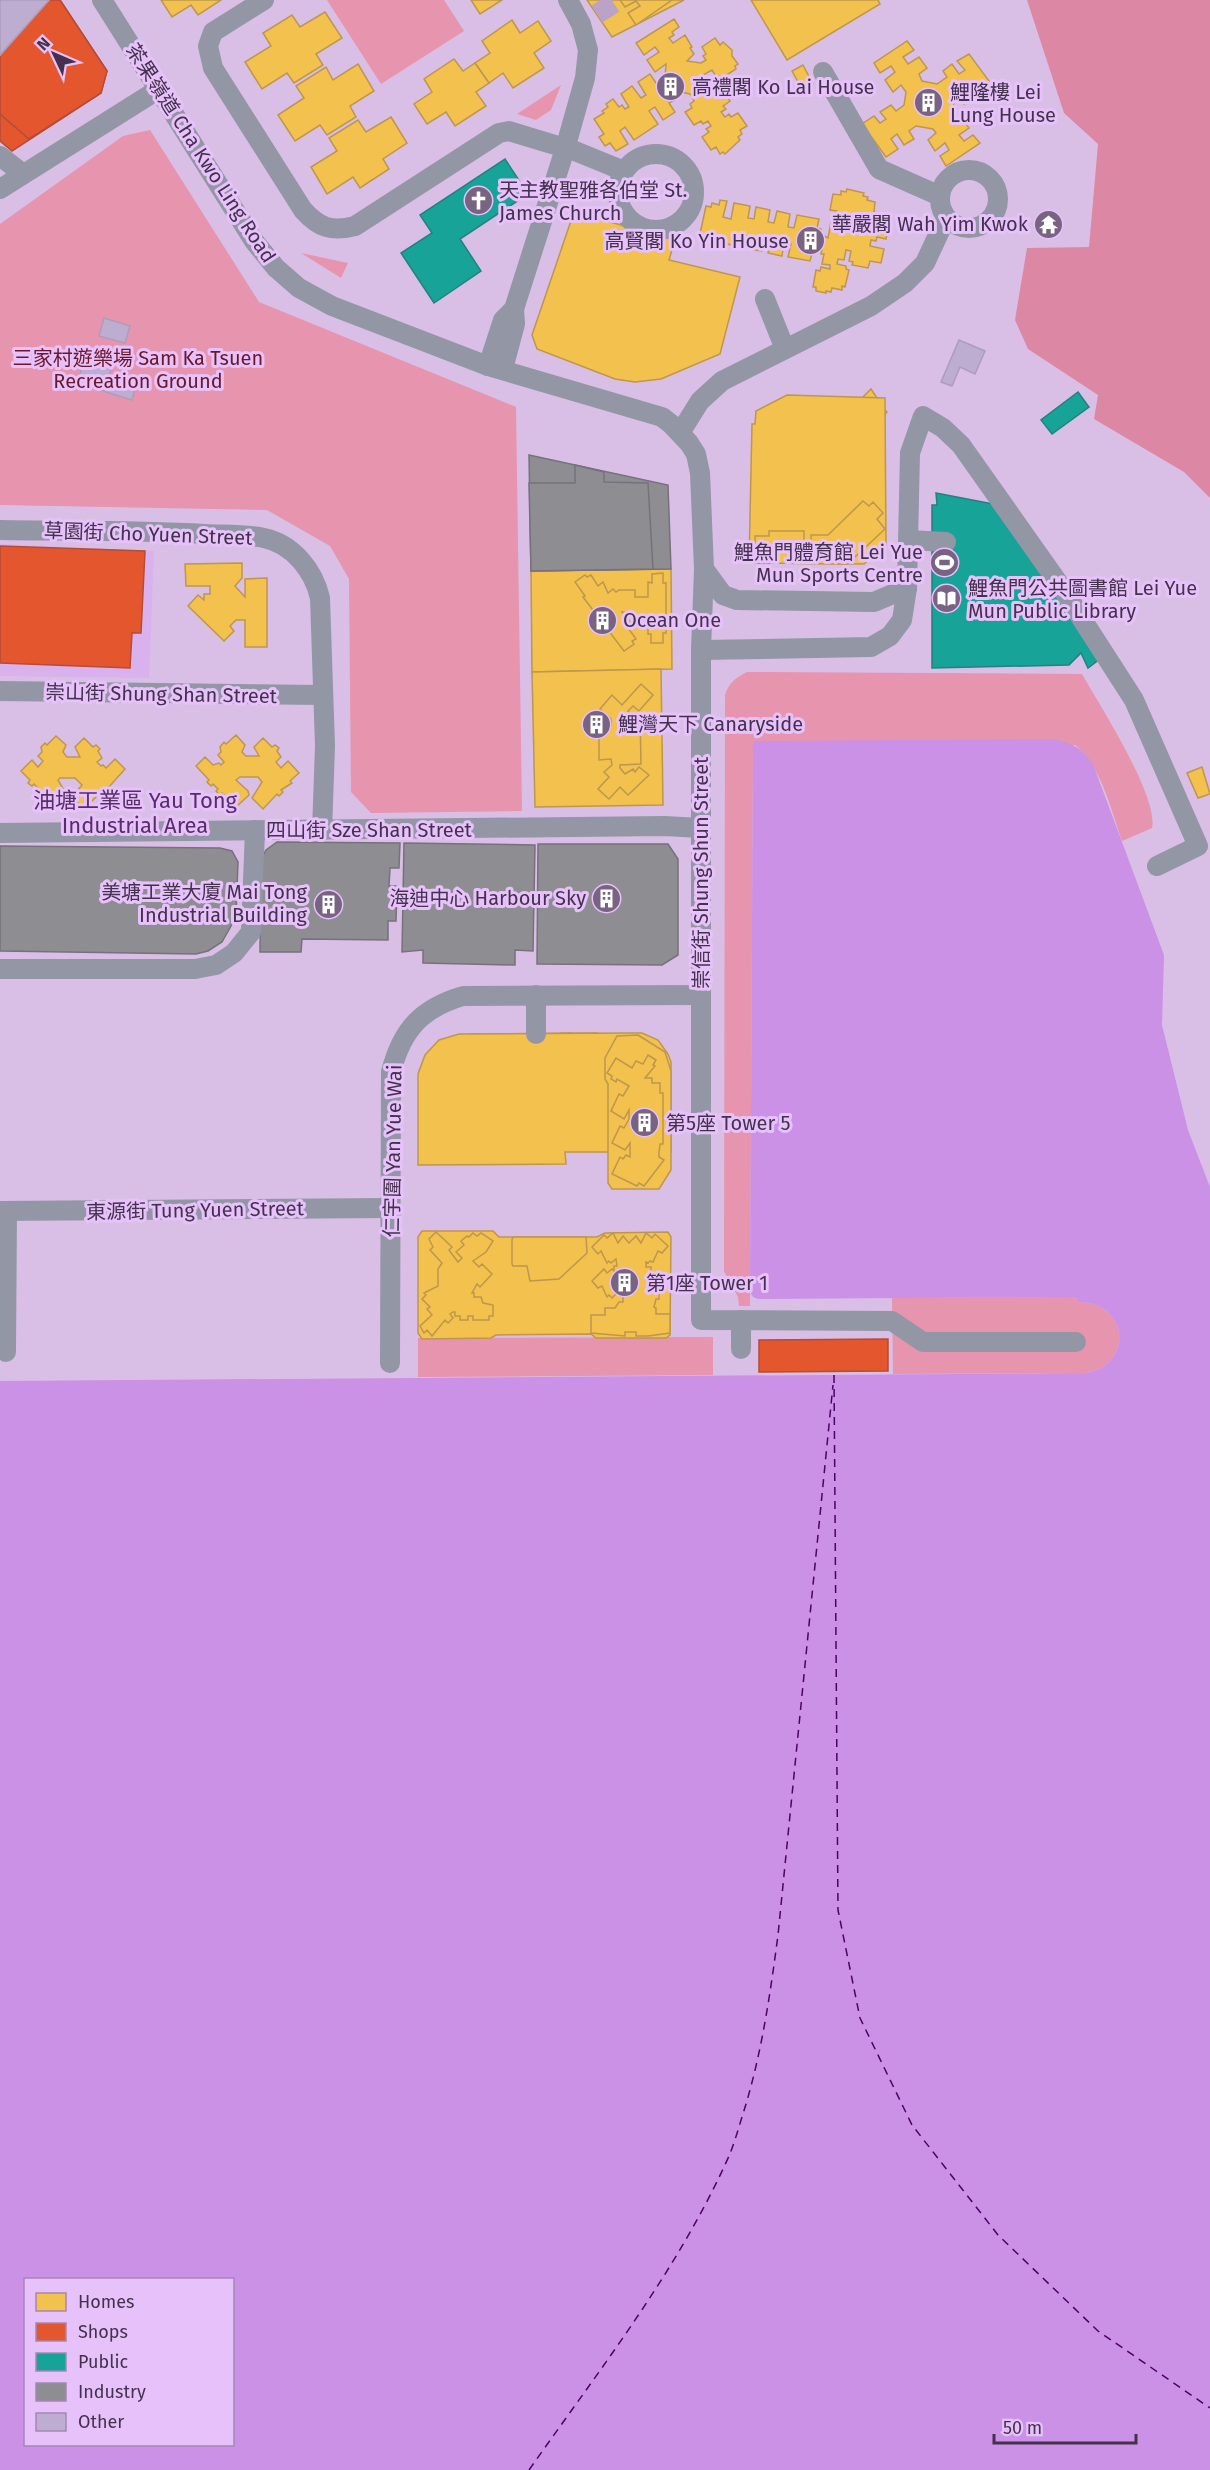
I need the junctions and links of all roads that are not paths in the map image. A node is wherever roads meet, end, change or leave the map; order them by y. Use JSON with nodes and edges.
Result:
{"nodes":[{"id":1,"x":102,"y":0,"type":"edge"},
{"id":2,"x":264,"y":0,"type":"edge"},
{"id":3,"x":568,"y":0,"type":"edge"},
{"id":4,"x":824,"y":72,"type":"dead end"},
{"id":5,"x":159,"y":89,"type":"junction"},
{"id":6,"x":565,"y":149,"type":"junction"},
{"id":7,"x":0,"y":156,"type":"edge"},
{"id":8,"x":624,"y":171,"type":"dead end"},
{"id":9,"x":23,"y":174,"type":"junction"},
{"id":10,"x":0,"y":189,"type":"edge"},
{"id":11,"x":940,"y":196,"type":"junction"},
{"id":12,"x":946,"y":218,"type":"junction"},
{"id":13,"x":765,"y":299,"type":"dead end"},
{"id":14,"x":785,"y":349,"type":"junction"},
{"id":15,"x":496,"y":367,"type":"junction"},
{"id":16,"x":680,"y":433,"type":"junction"},
{"id":17,"x":0,"y":530,"type":"edge"},
{"id":18,"x":909,"y":540,"type":"junction"},
{"id":19,"x":946,"y":542,"type":"dead end"},
{"id":20,"x":704,"y":569,"type":"junction"},
{"id":21,"x":907,"y":588,"type":"junction"},
{"id":22,"x":701,"y":650,"type":"junction"},
{"id":23,"x":0,"y":691,"type":"edge"},
{"id":24,"x":323,"y":694,"type":"junction"},
{"id":25,"x":701,"y":828,"type":"junction"},
{"id":26,"x":255,"y":830,"type":"junction"},
{"id":27,"x":322,"y":831,"type":"junction"},
{"id":28,"x":0,"y":833,"type":"edge"},
{"id":29,"x":1157,"y":866,"type":"dead end"},
{"id":30,"x":0,"y":969,"type":"edge"},
{"id":31,"x":536,"y":995,"type":"junction"},
{"id":32,"x":701,"y":995,"type":"junction"},
{"id":33,"x":536,"y":1034,"type":"dead end"},
{"id":34,"x":390,"y":1208,"type":"junction"},
{"id":35,"x":3,"y":1211,"type":"edge"},
{"id":36,"x":741,"y":1320,"type":"junction"},
{"id":37,"x":1077,"y":1342,"type":"dead end"},
{"id":38,"x":741,"y":1349,"type":"dead end"},
{"id":39,"x":6,"y":1352,"type":"dead end"},
{"id":40,"x":390,"y":1363,"type":"dead end"}],
"edges":[{"from":1,"to":5,"type":"street","name":"茶果嶺道 Cha Kwo Ling Road"},
{"from":2,"to":6,"type":"street"},
{"from":3,"to":6,"type":"street"},
{"from":4,"to":11,"type":"street"},
{"from":5,"to":9,"type":"street"},
{"from":5,"to":15,"type":"street","name":"茶果嶺道 Cha Kwo Ling Road"},
{"from":6,"to":8,"type":"street"},
{"from":6,"to":15,"type":"street"},
{"from":7,"to":9,"type":"street"},
{"from":9,"to":10,"type":"street"},
{"from":11,"to":12,"type":"street"},
{"from":11,"to":12,"type":"street"},
{"from":12,"to":14,"type":"street"},
{"from":13,"to":14,"type":"street"},
{"from":14,"to":16,"type":"street"},
{"from":15,"to":16,"type":"street","name":"茶果嶺道 Cha Kwo Ling Road"},
{"from":16,"to":20,"type":"street","name":"崇信街 Shung Shun Street"},
{"from":17,"to":24,"type":"street","name":"草園街 Cho Yuen Street"},
{"from":18,"to":19,"type":"street"},
{"from":18,"to":21,"type":"street"},
{"from":18,"to":29,"type":"street"},
{"from":20,"to":21,"type":"street"},
{"from":20,"to":22,"type":"street","name":"崇信街 Shung Shun Street"},
{"from":21,"to":22,"type":"street"},
{"from":22,"to":25,"type":"street","name":"崇信街 Shung Shun Street"},
{"from":23,"to":24,"type":"street","name":"崇山街 Shung Shan Street"},
{"from":24,"to":27,"type":"street","name":"草園街 Cho Yuen Street"},
{"from":25,"to":27,"type":"street","name":"四山街 Sze Shan Street"},
{"from":25,"to":32,"type":"street","name":"崇信街 Shung Shun Street"},
{"from":26,"to":27,"type":"street","name":"四山街 Sze Shan Street"},
{"from":26,"to":28,"type":"street","name":"四山街 Sze Shan Street"},
{"from":26,"to":30,"type":"street"},
{"from":31,"to":32,"type":"street","name":"仁宇圍 Yan Yue Wai"},
{"from":31,"to":33,"type":"street"},
{"from":31,"to":34,"type":"street","name":"仁宇圍 Yan Yue Wai"},
{"from":32,"to":36,"type":"street","name":"崇信街 Shung Shun Street"},
{"from":34,"to":35,"type":"street","name":"東源街 Tung Yuen Street"},
{"from":34,"to":40,"type":"street","name":"仁宇圍 Yan Yue Wai"},
{"from":35,"to":39,"type":"street"},
{"from":36,"to":37,"type":"street"},
{"from":36,"to":38,"type":"street"}]}
